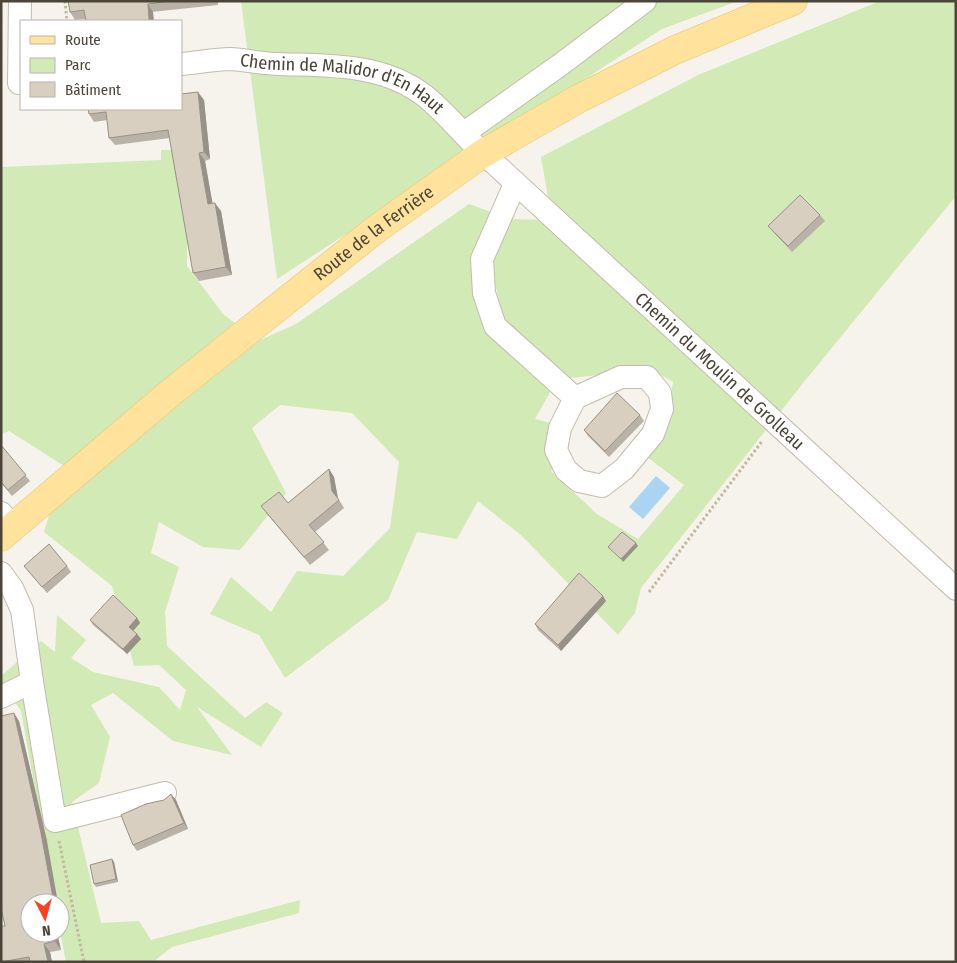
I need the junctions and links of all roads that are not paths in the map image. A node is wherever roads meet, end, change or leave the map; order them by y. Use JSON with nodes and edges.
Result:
{"nodes":[{"id":1,"x":20,"y":1,"type":"edge"},
{"id":2,"x":646,"y":1,"type":"edge"},
{"id":3,"x":794,"y":1,"type":"edge"},
{"id":4,"x":182,"y":64,"type":"edge"},
{"id":5,"x":14,"y":82,"type":"edge"},
{"id":6,"x":464,"y":133,"type":"junction"},
{"id":7,"x":482,"y":154,"type":"junction"},
{"id":8,"x":515,"y":184,"type":"junction"},
{"id":9,"x":575,"y":398,"type":"junction"},
{"id":10,"x":5,"y":526,"type":"edge"},
{"id":11,"x":1,"y":573,"type":"edge"},
{"id":12,"x":956,"y":589,"type":"edge"},
{"id":13,"x":32,"y":682,"type":"junction"},
{"id":14,"x":1,"y":697,"type":"edge"},
{"id":15,"x":165,"y":793,"type":"dead end"}],
"edges":[{"from":1,"to":5,"type":"street"},
{"from":2,"to":6,"type":"street"},
{"from":3,"to":7,"type":"main road","name":"Route de la Ferrière"},
{"from":4,"to":6,"type":"street","name":"Chemin de Malidor d'En Haut"},
{"from":6,"to":7,"type":"street","name":"Chemin de Malidor d'En Haut"},
{"from":7,"to":8,"type":"street","name":"Chemin du Moulin de Grolleau"},
{"from":7,"to":10,"type":"main road","name":"Route de la Ferrière"},
{"from":8,"to":9,"type":"street"},
{"from":8,"to":12,"type":"street","name":"Chemin du Moulin de Grolleau"},
{"from":9,"to":9,"type":"street"},
{"from":11,"to":13,"type":"street"},
{"from":13,"to":14,"type":"street"},
{"from":13,"to":15,"type":"street"}]}
